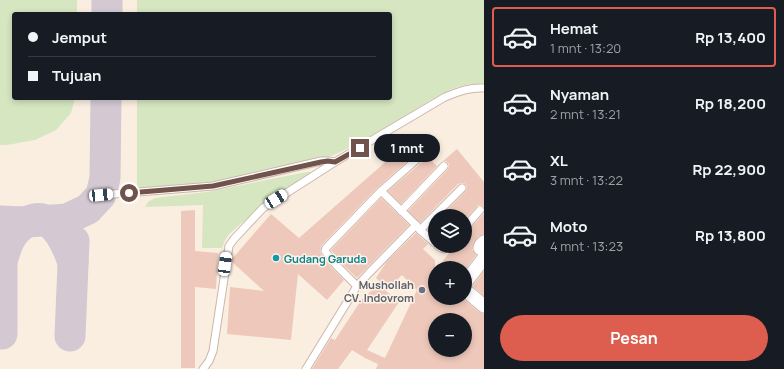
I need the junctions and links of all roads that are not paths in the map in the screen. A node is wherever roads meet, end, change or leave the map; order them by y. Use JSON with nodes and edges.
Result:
{"nodes":[{"id":1,"x":484,"y":88,"type":"edge"},
{"id":2,"x":432,"y":146,"type":"dead end"},
{"id":3,"x":335,"y":162,"type":"junction"},
{"id":4,"x":444,"y":166,"type":"dead end"},
{"id":5,"x":462,"y":188,"type":"dead end"},
{"id":6,"x":381,"y":191,"type":"junction"},
{"id":7,"x":101,"y":195,"type":"dead end"},
{"id":8,"x":480,"y":210,"type":"dead end"},
{"id":9,"x":401,"y":211,"type":"junction"},
{"id":10,"x":472,"y":219,"type":"edge"},
{"id":11,"x":418,"y":228,"type":"junction"},
{"id":12,"x":428,"y":237,"type":"edge"},
{"id":13,"x":484,"y":242,"type":"edge"},
{"id":14,"x":484,"y":251,"type":"edge"},
{"id":15,"x":484,"y":258,"type":"edge"},
{"id":16,"x":472,"y":274,"type":"edge"},
{"id":17,"x":357,"y":286,"type":"junction"},
{"id":18,"x":472,"y":296,"type":"edge"},
{"id":19,"x":484,"y":306,"type":"edge"},
{"id":20,"x":203,"y":369,"type":"edge"},
{"id":21,"x":306,"y":369,"type":"edge"}],
"edges":[{"from":1,"to":3,"type":"lane"},
{"from":2,"to":6,"type":"lane"},
{"from":3,"to":7,"type":"lane"},
{"from":3,"to":20,"type":"lane"},
{"from":4,"to":9,"type":"lane"},
{"from":5,"to":11,"type":"lane"},
{"from":6,"to":9,"type":"lane"},
{"from":6,"to":17,"type":"lane"},
{"from":8,"to":10,"type":"lane"},
{"from":9,"to":11,"type":"lane"},
{"from":11,"to":12,"type":"lane"},
{"from":11,"to":17,"type":"lane"},
{"from":13,"to":14,"type":"street"},
{"from":15,"to":16,"type":"street"},
{"from":17,"to":21,"type":"lane"},
{"from":18,"to":19,"type":"street"}]}
